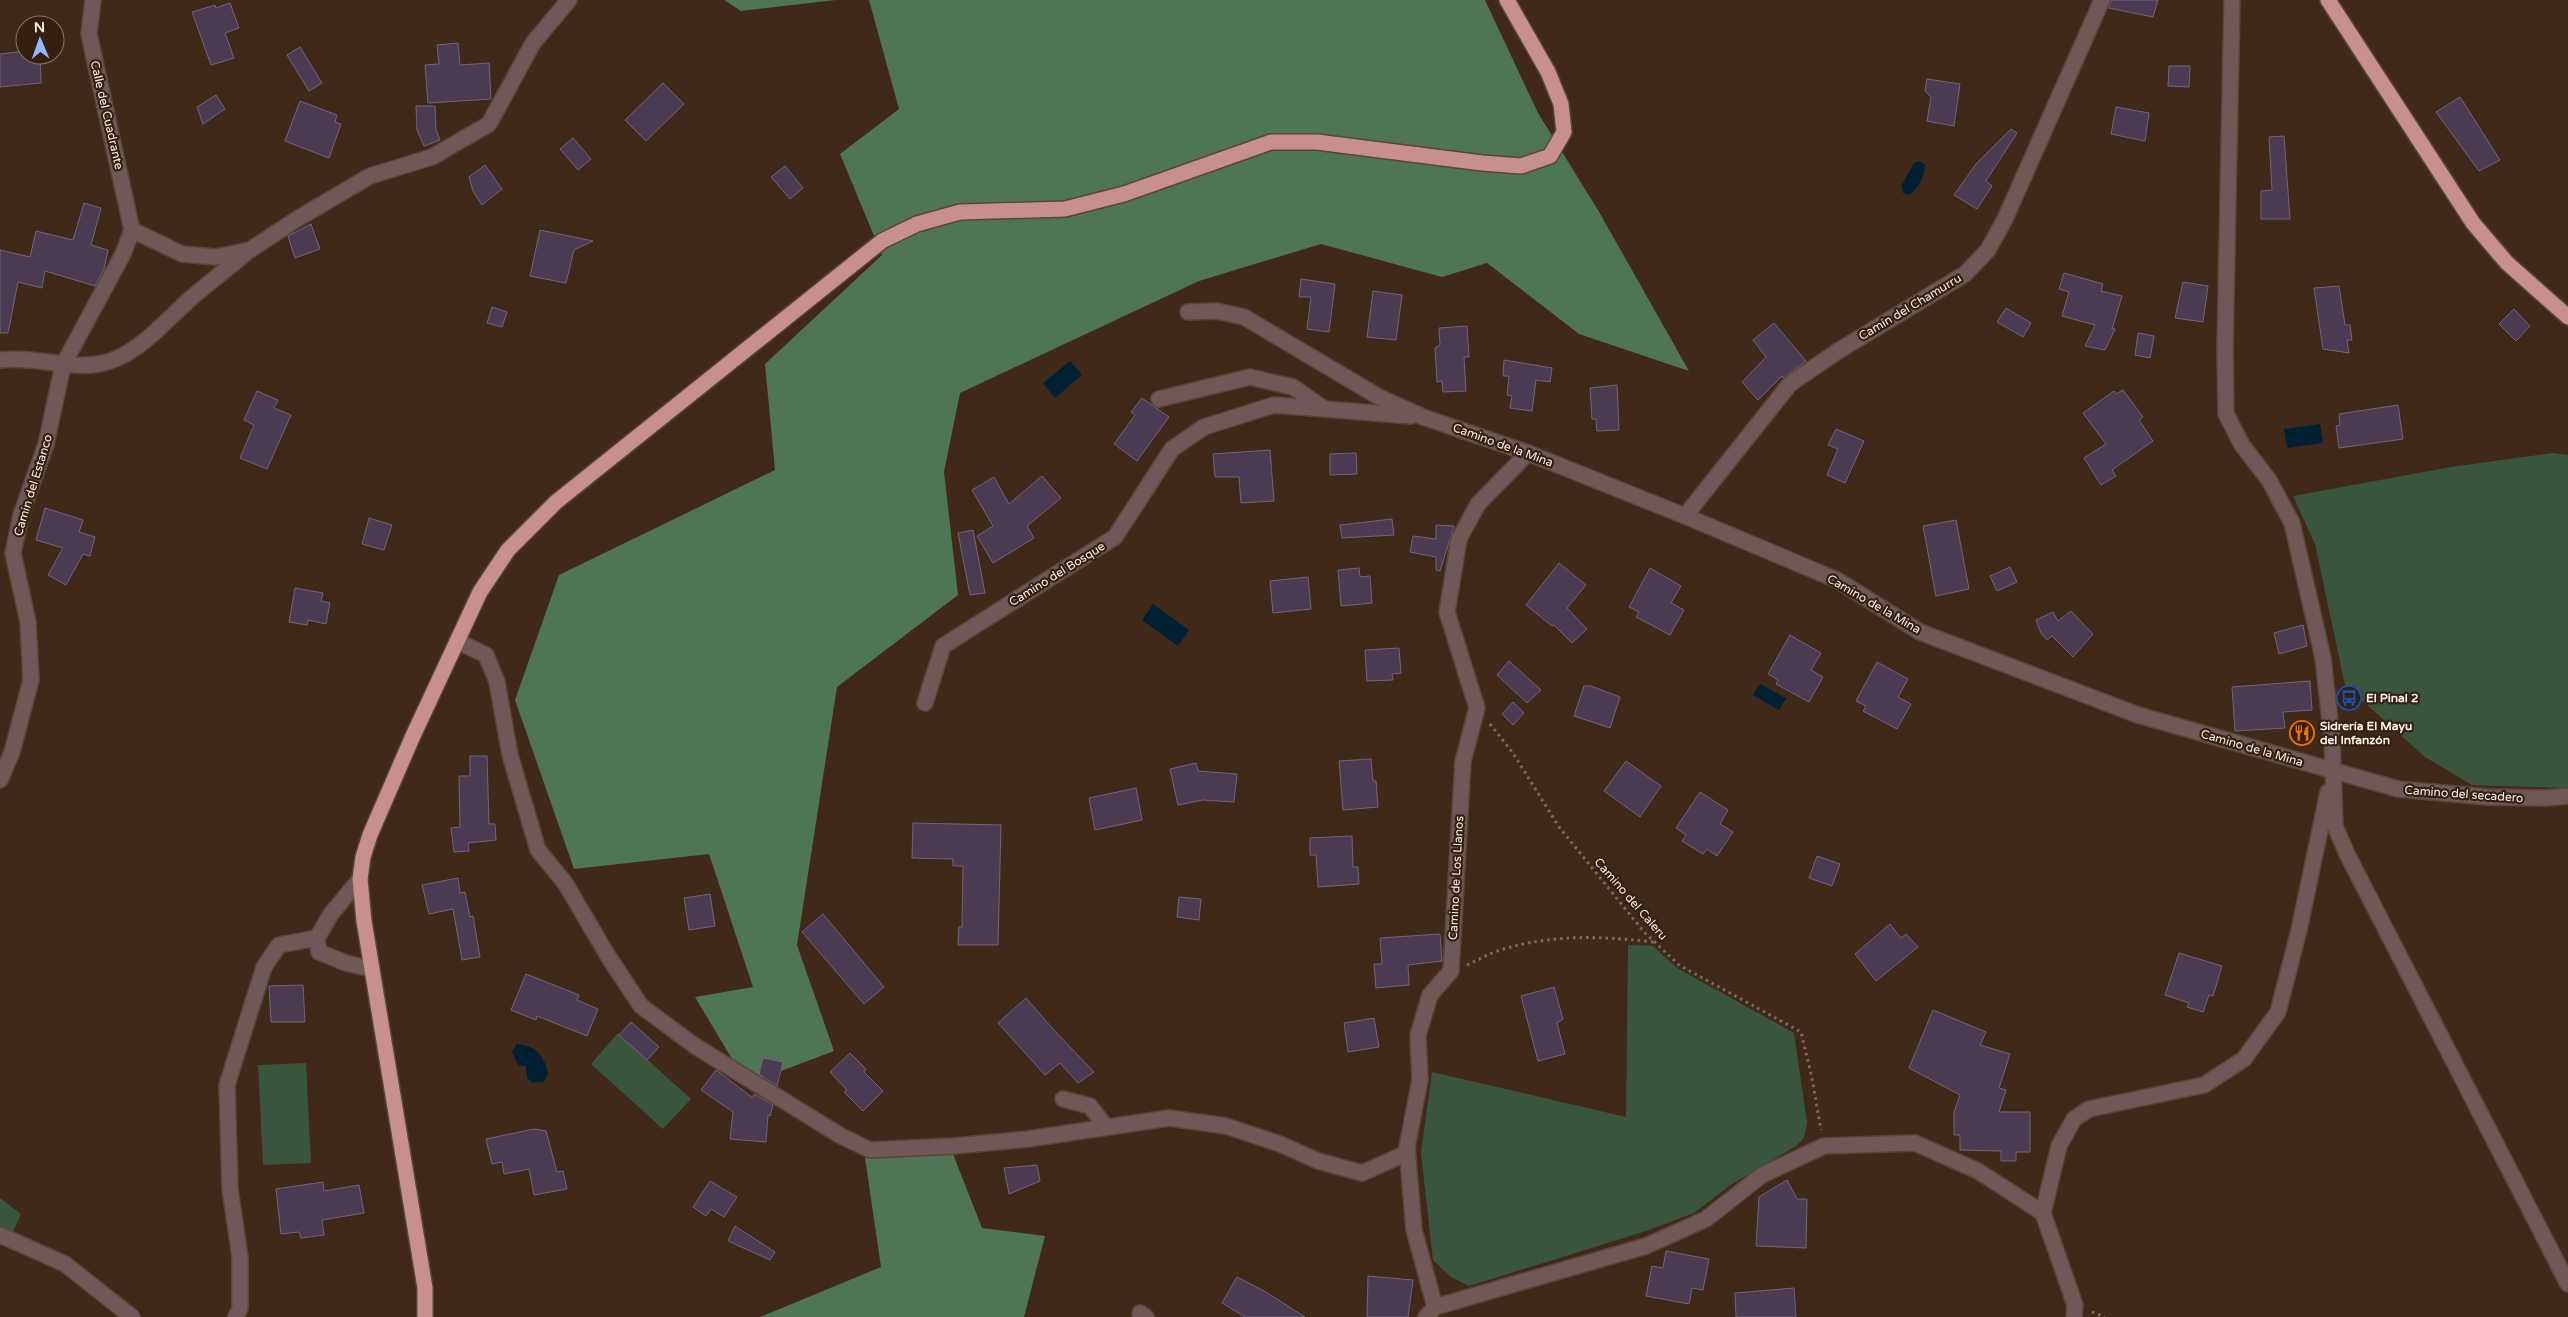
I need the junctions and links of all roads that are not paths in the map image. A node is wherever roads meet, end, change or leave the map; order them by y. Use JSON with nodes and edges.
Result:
{"nodes":[{"id":1,"x":93,"y":0,"type":"edge"},
{"id":2,"x":569,"y":0,"type":"edge"},
{"id":3,"x":1507,"y":0,"type":"edge"},
{"id":4,"x":2102,"y":0,"type":"edge"},
{"id":5,"x":2232,"y":0,"type":"edge"},
{"id":6,"x":2328,"y":0,"type":"edge"},
{"id":7,"x":132,"y":230,"type":"junction"},
{"id":8,"x":250,"y":250,"type":"junction"},
{"id":9,"x":1188,"y":312,"type":"dead end"},
{"id":10,"x":2568,"y":317,"type":"edge"},
{"id":11,"x":0,"y":360,"type":"edge"},
{"id":12,"x":63,"y":365,"type":"junction"},
{"id":13,"x":1159,"y":399,"type":"dead end"},
{"id":14,"x":1324,"y":409,"type":"junction"},
{"id":15,"x":1423,"y":417,"type":"junction"},
{"id":16,"x":1528,"y":453,"type":"junction"},
{"id":17,"x":1685,"y":516,"type":"junction"},
{"id":18,"x":7,"y":553,"type":"edge"},
{"id":19,"x":457,"y":641,"type":"junction"},
{"id":20,"x":925,"y":703,"type":"dead end"},
{"id":21,"x":2333,"y":771,"type":"junction"},
{"id":22,"x":0,"y":780,"type":"edge"},
{"id":23,"x":2568,"y":796,"type":"edge"},
{"id":24,"x":360,"y":879,"type":"junction"},
{"id":25,"x":317,"y":938,"type":"junction"},
{"id":26,"x":372,"y":969,"type":"junction"},
{"id":27,"x":1063,"y":1099,"type":"dead end"},
{"id":28,"x":1106,"y":1127,"type":"junction"},
{"id":29,"x":1407,"y":1152,"type":"junction"},
{"id":30,"x":2043,"y":1213,"type":"junction"},
{"id":31,"x":0,"y":1235,"type":"edge"},
{"id":32,"x":2568,"y":1284,"type":"edge"},
{"id":33,"x":1430,"y":1312,"type":"edge"},
{"id":34,"x":132,"y":1317,"type":"edge"},
{"id":35,"x":236,"y":1317,"type":"edge"},
{"id":36,"x":425,"y":1317,"type":"edge"},
{"id":37,"x":2074,"y":1317,"type":"edge"}],
"edges":[{"from":1,"to":7,"type":"street","name":"Calle del Cuadrante"},
{"from":2,"to":8,"type":"street"},
{"from":3,"to":19,"type":"highway"},
{"from":4,"to":17,"type":"street","name":"Camín del Chamurru"},
{"from":5,"to":21,"type":"street"},
{"from":6,"to":10,"type":"highway"},
{"from":7,"to":8,"type":"street"},
{"from":7,"to":12,"type":"street","name":"Camin del Estanco"},
{"from":8,"to":12,"type":"street"},
{"from":9,"to":15,"type":"street"},
{"from":11,"to":12,"type":"street"},
{"from":12,"to":18,"type":"street","name":"Camin del Estanco"},
{"from":13,"to":14,"type":"street"},
{"from":14,"to":15,"type":"street","name":"Camino del Bosque"},
{"from":14,"to":20,"type":"street","name":"Camino del Bosque"},
{"from":15,"to":16,"type":"street","name":"Camino de la Mina"},
{"from":16,"to":17,"type":"street","name":"Camino de la Mina"},
{"from":16,"to":29,"type":"street","name":"Camino de Los Llanos"},
{"from":17,"to":21,"type":"street","name":"Camino de la Mina"},
{"from":18,"to":22,"type":"street","name":"Camin del Estanco"},
{"from":19,"to":24,"type":"highway"},
{"from":19,"to":28,"type":"street"},
{"from":21,"to":23,"type":"street","name":"Camino del secadero"},
{"from":21,"to":30,"type":"street"},
{"from":21,"to":32,"type":"street"},
{"from":24,"to":25,"type":"street"},
{"from":24,"to":26,"type":"highway"},
{"from":25,"to":26,"type":"street"},
{"from":25,"to":35,"type":"street"},
{"from":26,"to":36,"type":"highway"},
{"from":27,"to":28,"type":"street"},
{"from":28,"to":29,"type":"street"},
{"from":29,"to":33,"type":"street"},
{"from":30,"to":33,"type":"street"},
{"from":30,"to":37,"type":"street"},
{"from":31,"to":34,"type":"street"}]}
